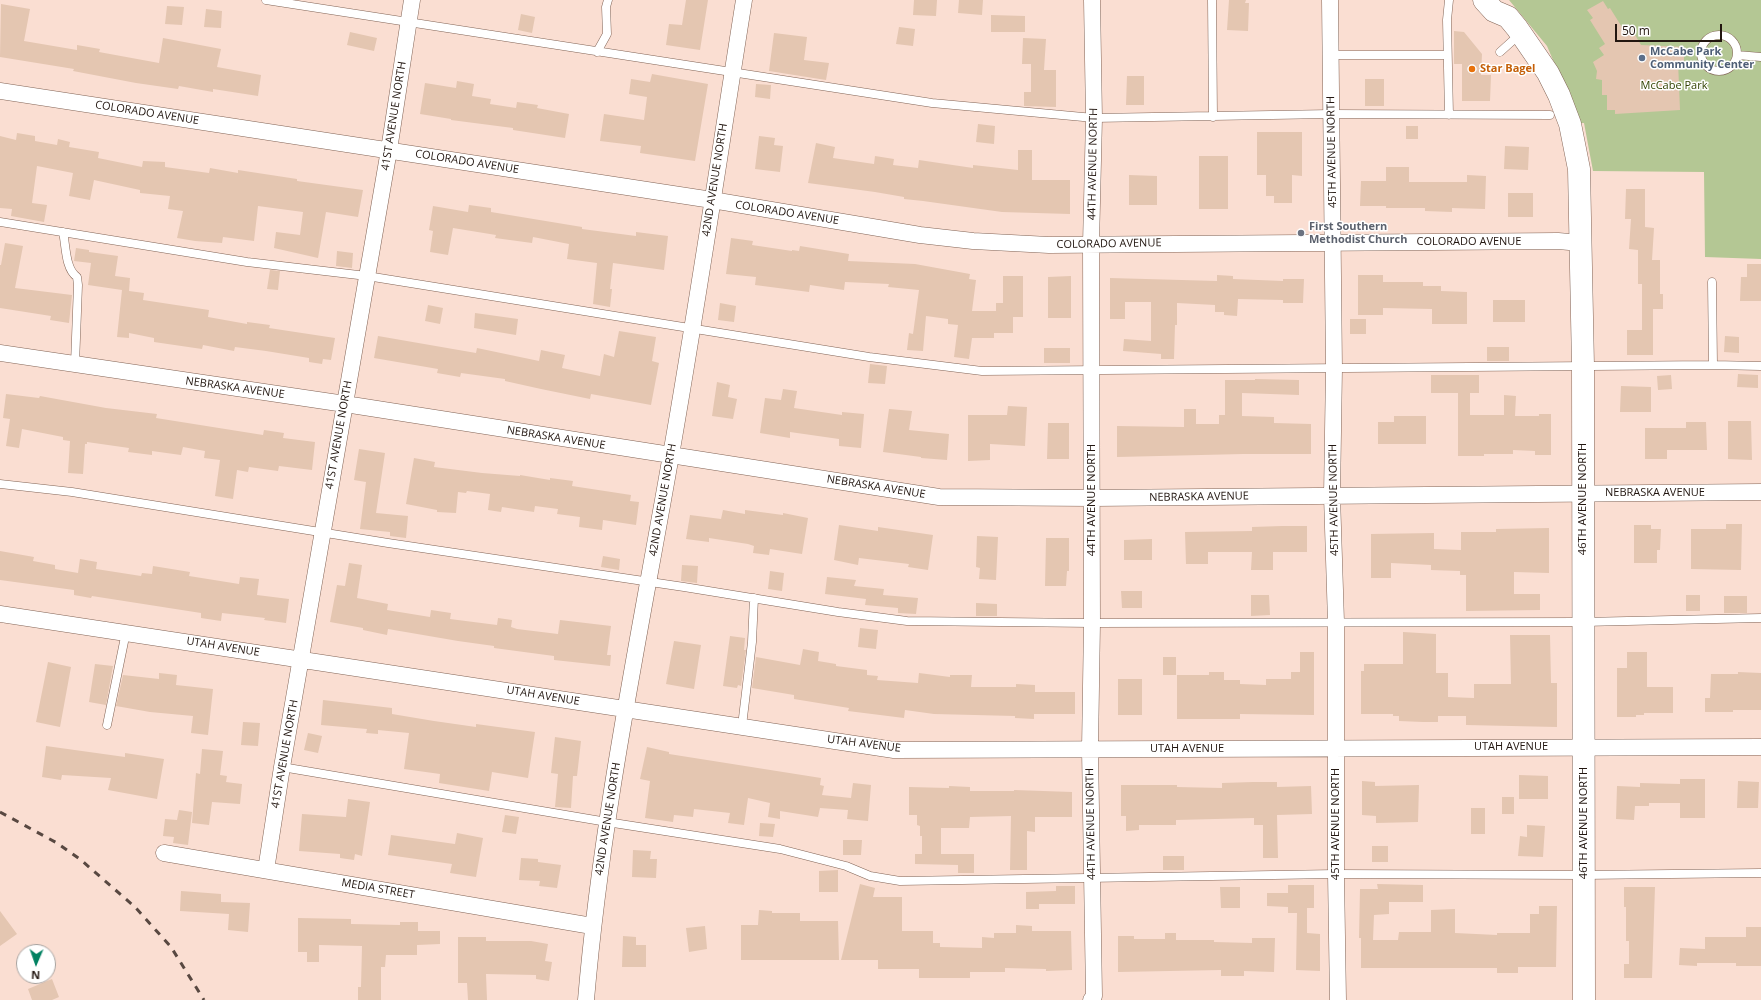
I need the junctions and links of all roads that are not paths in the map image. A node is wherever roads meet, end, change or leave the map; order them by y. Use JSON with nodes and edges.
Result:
{"nodes":[{"id":1,"x":266,"y":0,"type":"edge"},
{"id":2,"x":412,"y":0,"type":"edge"},
{"id":3,"x":608,"y":0,"type":"edge"},
{"id":4,"x":744,"y":0,"type":"edge"},
{"id":5,"x":1092,"y":0,"type":"edge"},
{"id":6,"x":1212,"y":0,"type":"edge"},
{"id":7,"x":1330,"y":0,"type":"edge"},
{"id":8,"x":1449,"y":0,"type":"edge"},
{"id":9,"x":1484,"y":0,"type":"edge"},
{"id":10,"x":1510,"y":17,"type":"edge"},
{"id":11,"x":409,"y":22,"type":"junction"},
{"id":12,"x":597,"y":52,"type":"junction"},
{"id":13,"x":1500,"y":52,"type":"dead end"},
{"id":14,"x":1331,"y":55,"type":"junction"},
{"id":15,"x":1447,"y":55,"type":"junction"},
{"id":16,"x":1737,"y":55,"type":"junction"},
{"id":17,"x":1761,"y":57,"type":"edge"},
{"id":18,"x":732,"y":73,"type":"junction"},
{"id":19,"x":0,"y":91,"type":"edge"},
{"id":20,"x":1332,"y":114,"type":"junction"},
{"id":21,"x":1550,"y":114,"type":"dead end"},
{"id":22,"x":1449,"y":115,"type":"junction"},
{"id":23,"x":1213,"y":116,"type":"junction"},
{"id":24,"x":1094,"y":118,"type":"junction"},
{"id":25,"x":389,"y":150,"type":"junction"},
{"id":26,"x":712,"y":200,"type":"junction"},
{"id":27,"x":0,"y":222,"type":"edge"},
{"id":28,"x":63,"y":232,"type":"junction"},
{"id":29,"x":1333,"y":242,"type":"junction"},
{"id":30,"x":1581,"y":243,"type":"junction"},
{"id":31,"x":1091,"y":244,"type":"junction"},
{"id":32,"x":367,"y":276,"type":"junction"},
{"id":33,"x":1712,"y":282,"type":"dead end"},
{"id":34,"x":692,"y":328,"type":"junction"},
{"id":35,"x":0,"y":353,"type":"edge"},
{"id":36,"x":74,"y":364,"type":"junction"},
{"id":37,"x":1713,"y":365,"type":"junction"},
{"id":38,"x":1583,"y":366,"type":"junction"},
{"id":39,"x":1761,"y":366,"type":"edge"},
{"id":40,"x":1334,"y":368,"type":"junction"},
{"id":41,"x":1092,"y":370,"type":"junction"},
{"id":42,"x":345,"y":404,"type":"junction"},
{"id":43,"x":671,"y":456,"type":"junction"},
{"id":44,"x":0,"y":484,"type":"edge"},
{"id":45,"x":1761,"y":492,"type":"edge"},
{"id":46,"x":1583,"y":494,"type":"junction"},
{"id":47,"x":1332,"y":496,"type":"junction"},
{"id":48,"x":1093,"y":498,"type":"junction"},
{"id":49,"x":322,"y":532,"type":"junction"},
{"id":50,"x":649,"y":581,"type":"junction"},
{"id":51,"x":754,"y":598,"type":"junction"},
{"id":52,"x":0,"y":614,"type":"edge"},
{"id":53,"x":1761,"y":618,"type":"edge"},
{"id":54,"x":1336,"y":622,"type":"junction"},
{"id":55,"x":1583,"y":622,"type":"junction"},
{"id":56,"x":1092,"y":624,"type":"junction"},
{"id":57,"x":126,"y":632,"type":"junction"},
{"id":58,"x":302,"y":659,"type":"junction"},
{"id":59,"x":625,"y":708,"type":"junction"},
{"id":60,"x":107,"y":725,"type":"dead end"},
{"id":61,"x":742,"y":726,"type":"junction"},
{"id":62,"x":1584,"y":747,"type":"junction"},
{"id":63,"x":1761,"y":747,"type":"edge"},
{"id":64,"x":1336,"y":748,"type":"junction"},
{"id":65,"x":1090,"y":749,"type":"junction"},
{"id":66,"x":282,"y":767,"type":"junction"},
{"id":67,"x":607,"y":822,"type":"junction"},
{"id":68,"x":164,"y":853,"type":"dead end"},
{"id":69,"x":266,"y":870,"type":"junction"},
{"id":70,"x":1761,"y":873,"type":"edge"},
{"id":71,"x":1336,"y":874,"type":"junction"},
{"id":72,"x":1584,"y":875,"type":"junction"},
{"id":73,"x":1092,"y":879,"type":"junction"},
{"id":74,"x":592,"y":926,"type":"junction"},
{"id":75,"x":586,"y":1000,"type":"edge"},
{"id":76,"x":1091,"y":1000,"type":"edge"},
{"id":77,"x":1338,"y":1000,"type":"edge"},
{"id":78,"x":1584,"y":1000,"type":"edge"}],
"edges":[{"from":1,"to":11,"type":"lane"},
{"from":2,"to":11,"type":"street","name":"41ST AVENUE NORTH"},
{"from":3,"to":12,"type":"lane"},
{"from":4,"to":18,"type":"street","name":"42ND AVENUE NORTH"},
{"from":5,"to":24,"type":"street","name":"44TH AVENUE NORTH"},
{"from":6,"to":23,"type":"lane"},
{"from":7,"to":14,"type":"street","name":"45TH AVENUE NORTH"},
{"from":8,"to":15,"type":"lane"},
{"from":9,"to":10,"type":"main road","name":"46TH AVENUE NORTH"},
{"from":10,"to":13,"type":"lane"},
{"from":10,"to":30,"type":"main road","name":"46TH AVENUE NORTH"},
{"from":11,"to":12,"type":"lane"},
{"from":11,"to":25,"type":"street","name":"41ST AVENUE NORTH"},
{"from":12,"to":18,"type":"lane"},
{"from":14,"to":15,"type":"lane"},
{"from":14,"to":20,"type":"street","name":"45TH AVENUE NORTH"},
{"from":15,"to":22,"type":"lane"},
{"from":16,"to":16,"type":"lane"},
{"from":16,"to":17,"type":"lane"},
{"from":18,"to":24,"type":"lane"},
{"from":18,"to":26,"type":"street","name":"42ND AVENUE NORTH"},
{"from":19,"to":25,"type":"street","name":"COLORADO AVENUE"},
{"from":20,"to":22,"type":"lane"},
{"from":20,"to":23,"type":"lane"},
{"from":20,"to":29,"type":"street","name":"45TH AVENUE NORTH"},
{"from":21,"to":22,"type":"lane"},
{"from":23,"to":24,"type":"lane"},
{"from":24,"to":31,"type":"street","name":"44TH AVENUE NORTH"},
{"from":25,"to":26,"type":"street","name":"COLORADO AVENUE"},
{"from":25,"to":32,"type":"street","name":"41ST AVENUE NORTH"},
{"from":26,"to":31,"type":"street","name":"COLORADO AVENUE"},
{"from":26,"to":34,"type":"street","name":"42ND AVENUE NORTH"},
{"from":27,"to":28,"type":"lane"},
{"from":28,"to":32,"type":"lane"},
{"from":28,"to":36,"type":"lane"},
{"from":29,"to":30,"type":"street","name":"COLORADO AVENUE"},
{"from":29,"to":31,"type":"street","name":"COLORADO AVENUE"},
{"from":29,"to":40,"type":"street","name":"45TH AVENUE NORTH"},
{"from":30,"to":38,"type":"main road","name":"46TH AVENUE NORTH"},
{"from":31,"to":41,"type":"street","name":"44TH AVENUE NORTH"},
{"from":32,"to":34,"type":"lane"},
{"from":32,"to":42,"type":"street","name":"41ST AVENUE NORTH"},
{"from":33,"to":37,"type":"lane"},
{"from":34,"to":41,"type":"lane"},
{"from":34,"to":43,"type":"street","name":"42ND AVENUE NORTH"},
{"from":35,"to":36,"type":"street","name":"NEBRASKA AVENUE"},
{"from":36,"to":42,"type":"street","name":"NEBRASKA AVENUE"},
{"from":37,"to":38,"type":"lane"},
{"from":37,"to":39,"type":"lane"},
{"from":38,"to":40,"type":"lane"},
{"from":38,"to":46,"type":"main road","name":"46TH AVENUE NORTH"},
{"from":40,"to":41,"type":"lane"},
{"from":40,"to":47,"type":"street","name":"45TH AVENUE NORTH"},
{"from":41,"to":48,"type":"street","name":"44TH AVENUE NORTH"},
{"from":42,"to":43,"type":"street","name":"NEBRASKA AVENUE"},
{"from":42,"to":49,"type":"street","name":"41ST AVENUE NORTH"},
{"from":43,"to":48,"type":"street","name":"NEBRASKA AVENUE"},
{"from":43,"to":50,"type":"street","name":"42ND AVENUE NORTH"},
{"from":44,"to":49,"type":"lane"},
{"from":45,"to":46,"type":"street","name":"NEBRASKA AVENUE"},
{"from":46,"to":47,"type":"street","name":"NEBRASKA AVENUE"},
{"from":46,"to":55,"type":"main road","name":"46TH AVENUE NORTH"},
{"from":47,"to":48,"type":"street","name":"NEBRASKA AVENUE"},
{"from":47,"to":54,"type":"street","name":"45TH AVENUE NORTH"},
{"from":48,"to":56,"type":"street","name":"44TH AVENUE NORTH"},
{"from":49,"to":50,"type":"lane"},
{"from":49,"to":58,"type":"street","name":"41ST AVENUE NORTH"},
{"from":50,"to":51,"type":"lane"},
{"from":50,"to":59,"type":"street","name":"42ND AVENUE NORTH"},
{"from":51,"to":56,"type":"lane"},
{"from":51,"to":61,"type":"lane"},
{"from":52,"to":57,"type":"street","name":"UTAH AVENUE"},
{"from":53,"to":55,"type":"lane"},
{"from":54,"to":55,"type":"lane"},
{"from":54,"to":56,"type":"lane"},
{"from":54,"to":64,"type":"street","name":"45TH AVENUE NORTH"},
{"from":55,"to":62,"type":"main road","name":"46TH AVENUE NORTH"},
{"from":56,"to":65,"type":"street","name":"44TH AVENUE NORTH"},
{"from":57,"to":58,"type":"street","name":"UTAH AVENUE"},
{"from":57,"to":60,"type":"lane"},
{"from":58,"to":59,"type":"street","name":"UTAH AVENUE"},
{"from":58,"to":66,"type":"street","name":"41ST AVENUE NORTH"},
{"from":59,"to":61,"type":"street","name":"UTAH AVENUE"},
{"from":59,"to":67,"type":"street","name":"42ND AVENUE NORTH"},
{"from":61,"to":65,"type":"street","name":"UTAH AVENUE"},
{"from":62,"to":63,"type":"street","name":"UTAH AVENUE"},
{"from":62,"to":64,"type":"street","name":"UTAH AVENUE"},
{"from":62,"to":72,"type":"main road","name":"46TH AVENUE NORTH"},
{"from":64,"to":65,"type":"street","name":"UTAH AVENUE"},
{"from":64,"to":71,"type":"street","name":"45TH AVENUE NORTH"},
{"from":65,"to":73,"type":"street","name":"44TH AVENUE NORTH"},
{"from":66,"to":67,"type":"lane"},
{"from":66,"to":69,"type":"street","name":"41ST AVENUE NORTH"},
{"from":67,"to":73,"type":"lane"},
{"from":67,"to":74,"type":"street","name":"42ND AVENUE NORTH"},
{"from":68,"to":69,"type":"street","name":"MEDIA STREET"},
{"from":69,"to":74,"type":"street","name":"MEDIA STREET"},
{"from":70,"to":72,"type":"lane"},
{"from":71,"to":72,"type":"lane"},
{"from":71,"to":73,"type":"lane"},
{"from":71,"to":77,"type":"street","name":"45TH AVENUE NORTH"},
{"from":72,"to":78,"type":"main road","name":"46TH AVENUE NORTH"},
{"from":73,"to":76,"type":"street","name":"44TH AVENUE NORTH"},
{"from":74,"to":75,"type":"street","name":"42ND AVENUE NORTH"}]}
